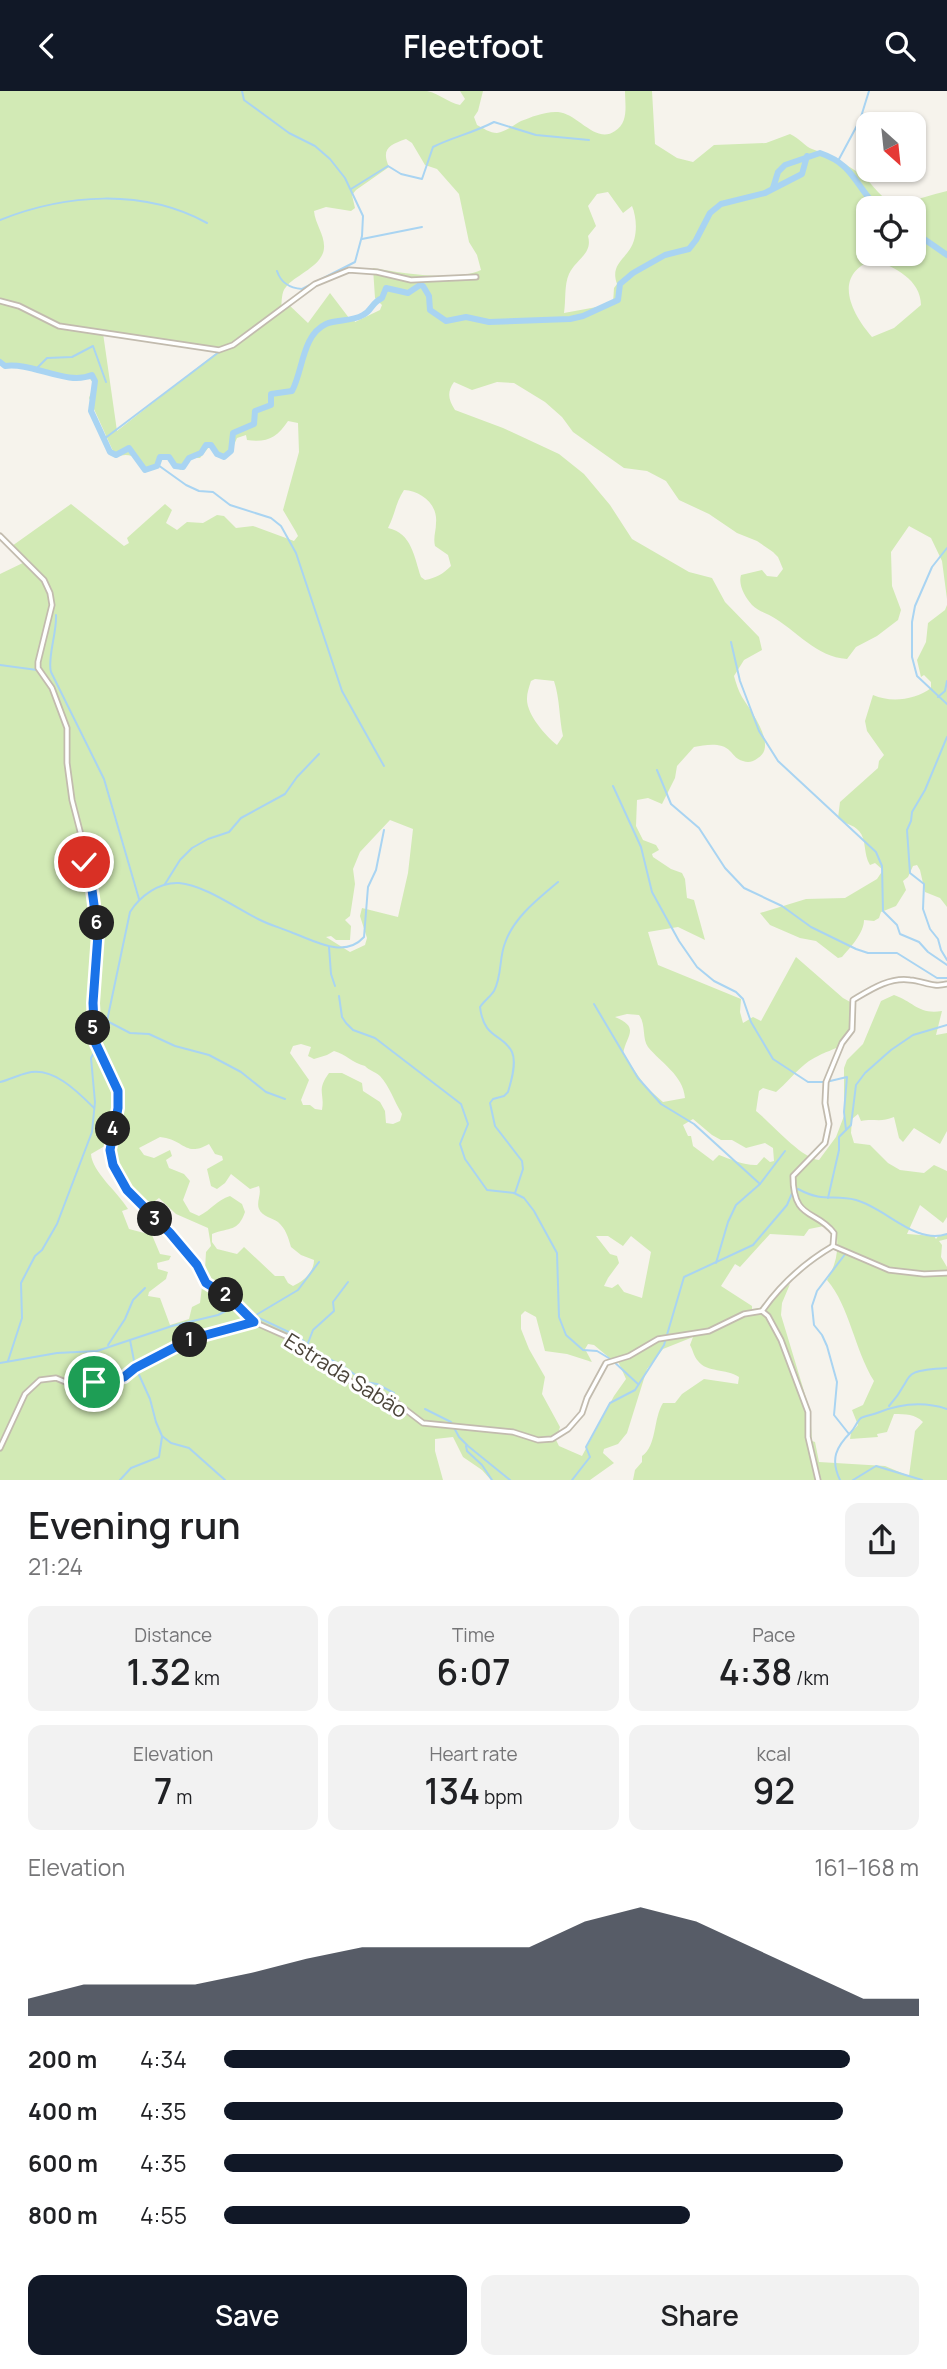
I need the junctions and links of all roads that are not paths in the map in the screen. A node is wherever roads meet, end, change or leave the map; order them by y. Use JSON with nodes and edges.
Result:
{"nodes":[{"id":1,"x":476,"y":277,"type":"dead end"},
{"id":2,"x":0,"y":301,"type":"edge"},
{"id":3,"x":0,"y":536,"type":"edge"},
{"id":4,"x":947,"y":984,"type":"edge"},
{"id":5,"x":833,"y":1246,"type":"junction"},
{"id":6,"x":947,"y":1273,"type":"edge"},
{"id":7,"x":762,"y":1311,"type":"junction"},
{"id":8,"x":254,"y":1322,"type":"junction"},
{"id":9,"x":0,"y":1448,"type":"edge"},
{"id":10,"x":818,"y":1480,"type":"edge"}],
"edges":[{"from":1,"to":2,"type":"street"},
{"from":3,"to":8,"type":"street","name":"Estrada Sabäo"},
{"from":4,"to":5,"type":"street"},
{"from":5,"to":6,"type":"street"},
{"from":5,"to":7,"type":"street"},
{"from":7,"to":8,"type":"street","name":"Estrada Sabäo"},
{"from":7,"to":10,"type":"street"},
{"from":8,"to":9,"type":"street"}]}
